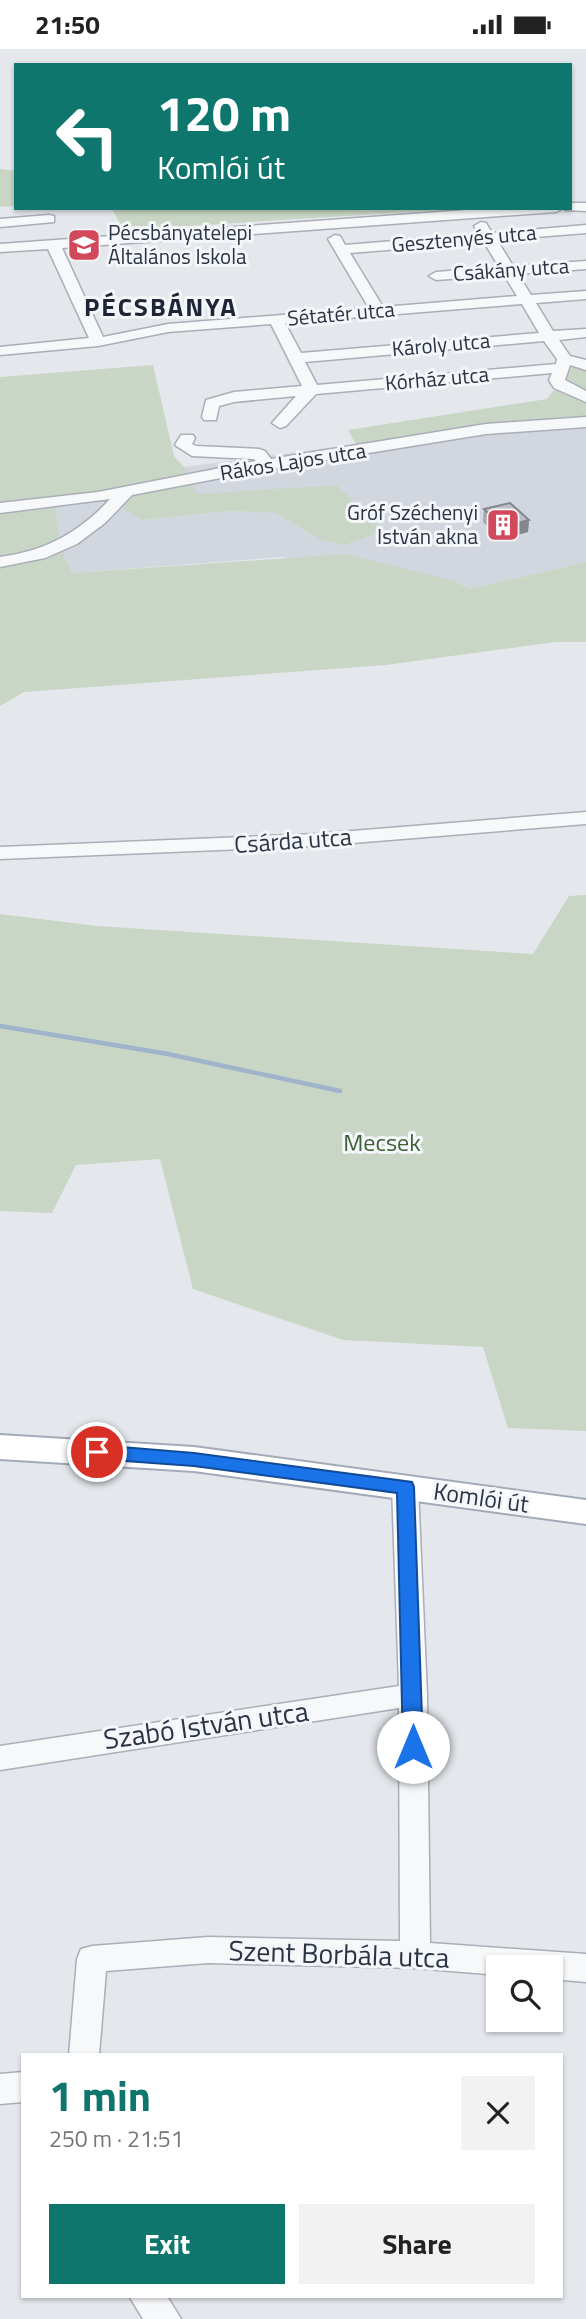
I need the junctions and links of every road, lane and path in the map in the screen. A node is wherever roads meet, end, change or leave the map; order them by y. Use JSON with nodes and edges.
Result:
{"nodes":[{"id":1,"x":500,"y":210,"type":"edge"},
{"id":2,"x":472,"y":211,"type":"edge"},
{"id":3,"x":49,"y":219,"type":"dead end"},
{"id":4,"x":0,"y":223,"type":"edge"},
{"id":5,"x":326,"y":225,"type":"junction"},
{"id":6,"x":586,"y":229,"type":"edge"},
{"id":7,"x":488,"y":238,"type":"junction"},
{"id":8,"x":53,"y":244,"type":"junction"},
{"id":9,"x":0,"y":248,"type":"edge"},
{"id":10,"x":342,"y":249,"type":"junction"},
{"id":11,"x":586,"y":265,"type":"edge"},
{"id":12,"x":508,"y":270,"type":"junction"},
{"id":13,"x":436,"y":276,"type":"dead end"},
{"id":14,"x":586,"y":295,"type":"edge"},
{"id":15,"x":526,"y":301,"type":"junction"},
{"id":16,"x":378,"y":311,"type":"junction"},
{"id":17,"x":276,"y":320,"type":"junction"},
{"id":18,"x":586,"y":333,"type":"edge"},
{"id":19,"x":549,"y":337,"type":"junction"},
{"id":20,"x":98,"y":342,"type":"junction"},
{"id":21,"x":0,"y":351,"type":"edge"},
{"id":22,"x":296,"y":358,"type":"junction"},
{"id":23,"x":564,"y":363,"type":"junction"},
{"id":24,"x":586,"y":365,"type":"edge"},
{"id":25,"x":312,"y":390,"type":"junction"},
{"id":26,"x":586,"y":397,"type":"edge"},
{"id":27,"x":210,"y":417,"type":"dead end"},
{"id":28,"x":586,"y":422,"type":"edge"},
{"id":29,"x":280,"y":423,"type":"dead end"},
{"id":30,"x":187,"y":438,"type":"dead end"},
{"id":31,"x":267,"y":464,"type":"junction"},
{"id":32,"x":127,"y":491,"type":"junction"},
{"id":33,"x":0,"y":508,"type":"edge"},
{"id":34,"x":0,"y":562,"type":"edge"},
{"id":35,"x":586,"y":818,"type":"edge"},
{"id":36,"x":0,"y":853,"type":"edge"},
{"id":37,"x":0,"y":1447,"type":"edge"},
{"id":38,"x":405,"y":1487,"type":"junction"},
{"id":39,"x":586,"y":1512,"type":"edge"},
{"id":40,"x":413,"y":1695,"type":"junction"},
{"id":41,"x":0,"y":1758,"type":"edge"},
{"id":42,"x":415,"y":1955,"type":"junction"},
{"id":43,"x":586,"y":1968,"type":"edge"},
{"id":44,"x":83,"y":2053,"type":"edge"},
{"id":45,"x":21,"y":2087,"type":"edge"},
{"id":46,"x":0,"y":2089,"type":"edge"},
{"id":47,"x":148,"y":2298,"type":"edge"},
{"id":48,"x":164,"y":2319,"type":"edge"}],
"edges":[{"from":1,"to":2,"type":"street"},
{"from":2,"to":5,"type":"street"},
{"from":2,"to":7,"type":"street"},
{"from":3,"to":4,"type":"street"},
{"from":5,"to":8,"type":"street"},
{"from":5,"to":10,"type":"street"},
{"from":6,"to":7,"type":"street","name":"Gesztenyés utca"},
{"from":7,"to":10,"type":"street","name":"Gesztenyés utca"},
{"from":7,"to":12,"type":"street"},
{"from":8,"to":9,"type":"street"},
{"from":8,"to":20,"type":"street"},
{"from":10,"to":16,"type":"street"},
{"from":11,"to":12,"type":"street","name":"Csákány utca"},
{"from":12,"to":13,"type":"street","name":"Csákány utca"},
{"from":12,"to":15,"type":"street"},
{"from":14,"to":15,"type":"street","name":"Sétatér utca"},
{"from":15,"to":16,"type":"street","name":"Sétatér utca"},
{"from":15,"to":19,"type":"street"},
{"from":16,"to":17,"type":"street","name":"Sétatér utca"},
{"from":17,"to":20,"type":"street","name":"Sétatér utca"},
{"from":17,"to":22,"type":"street"},
{"from":18,"to":19,"type":"street","name":"Károly utca"},
{"from":19,"to":22,"type":"street","name":"Károly utca"},
{"from":19,"to":23,"type":"street"},
{"from":20,"to":21,"type":"street","name":"Sétatér utca"},
{"from":22,"to":25,"type":"street"},
{"from":23,"to":24,"type":"street"},
{"from":23,"to":25,"type":"street","name":"Kórház utca"},
{"from":23,"to":26,"type":"street"},
{"from":25,"to":27,"type":"street","name":"Kórház utca"},
{"from":25,"to":29,"type":"street"},
{"from":28,"to":31,"type":"street","name":"Rákos Lajos utca"},
{"from":30,"to":31,"type":"street"},
{"from":31,"to":32,"type":"street","name":"Rákos Lajos utca"},
{"from":32,"to":33,"type":"street","name":"Rákos Lajos utca"},
{"from":32,"to":34,"type":"street"},
{"from":35,"to":36,"type":"street","name":"Csárda utca"},
{"from":37,"to":38,"type":"main road","name":"Komlói út"},
{"from":38,"to":39,"type":"main road","name":"Komlói út"},
{"from":38,"to":40,"type":"street"},
{"from":40,"to":41,"type":"street","name":"Szabó István utca"},
{"from":40,"to":42,"type":"street"},
{"from":42,"to":43,"type":"street","name":"Szent Borbála utca"},
{"from":42,"to":44,"type":"street","name":"Szent Borbála utca"},
{"from":45,"to":46,"type":"street"},
{"from":47,"to":48,"type":"street"}]}
